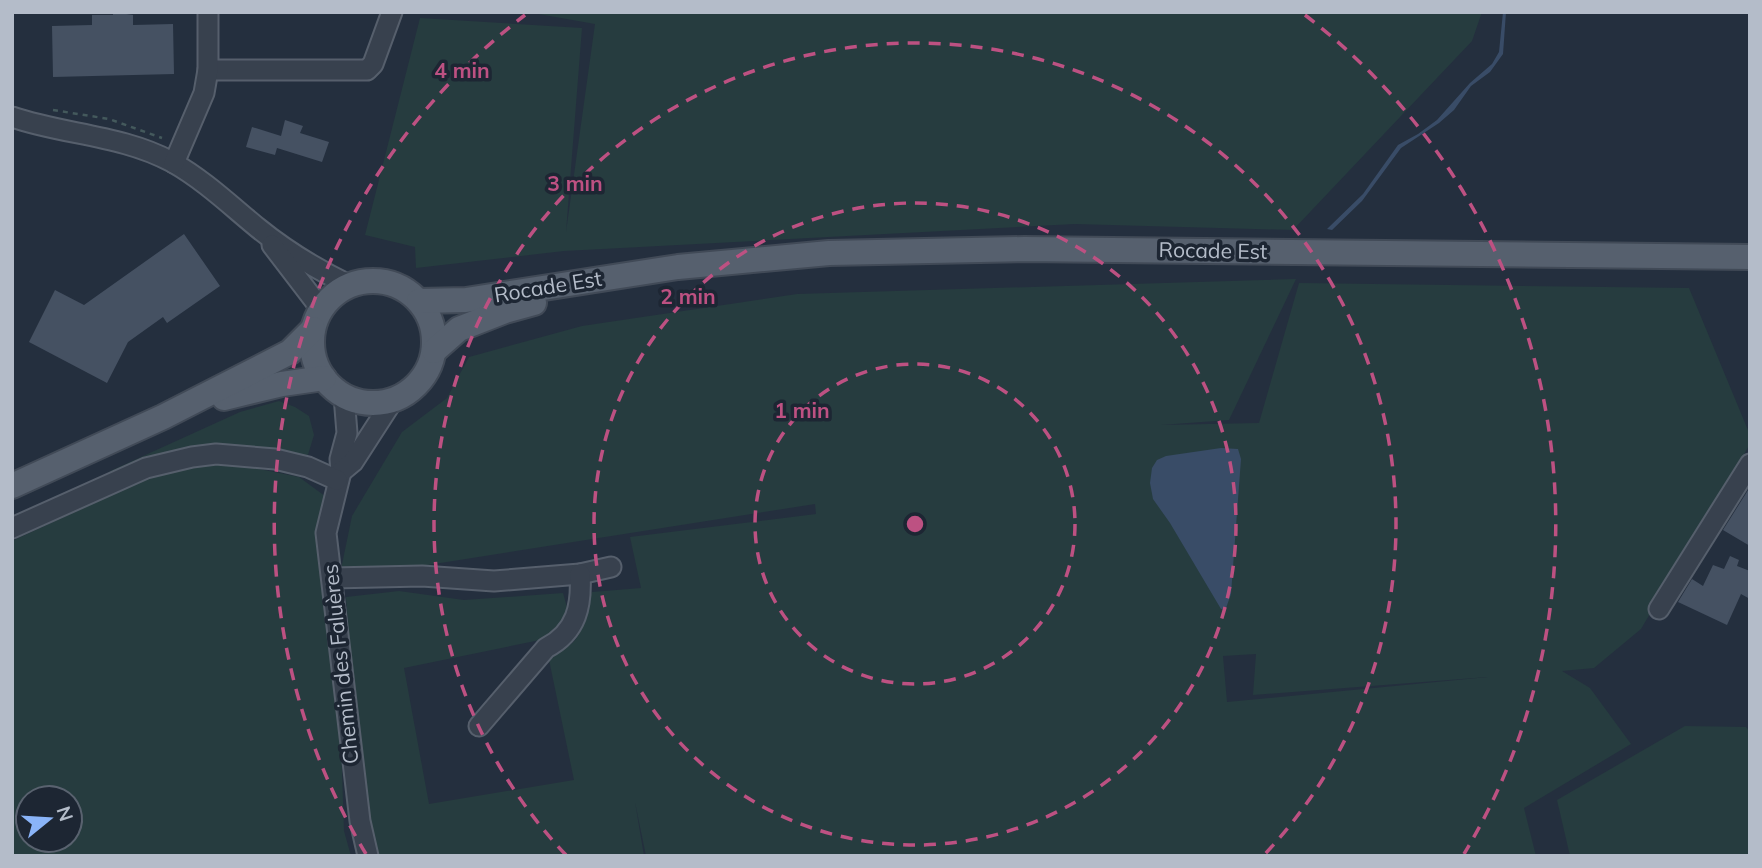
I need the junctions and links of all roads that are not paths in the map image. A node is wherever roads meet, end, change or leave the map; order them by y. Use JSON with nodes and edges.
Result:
{"nodes":[{"id":1,"x":208,"y":12,"type":"edge"},
{"id":2,"x":392,"y":12,"type":"edge"},
{"id":3,"x":208,"y":70,"type":"junction"},
{"id":4,"x":12,"y":117,"type":"edge"},
{"id":5,"x":34,"y":124,"type":"junction"},
{"id":6,"x":12,"y":125,"type":"edge"},
{"id":7,"x":174,"y":163,"type":"junction"},
{"id":8,"x":261,"y":230,"type":"junction"},
{"id":9,"x":1750,"y":257,"type":"edge"},
{"id":10,"x":678,"y":267,"type":"junction"},
{"id":11,"x":349,"y":285,"type":"junction"},
{"id":12,"x":419,"y":301,"type":"junction"},
{"id":13,"x":317,"y":319,"type":"junction"},
{"id":14,"x":434,"y":351,"type":"junction"},
{"id":15,"x":324,"y":378,"type":"junction"},
{"id":16,"x":344,"y":396,"type":"junction"},
{"id":17,"x":393,"y":400,"type":"junction"},
{"id":18,"x":163,"y":417,"type":"junction"},
{"id":19,"x":1750,"y":464,"type":"edge"},
{"id":20,"x":339,"y":476,"type":"junction"},
{"id":21,"x":12,"y":486,"type":"edge"},
{"id":22,"x":12,"y":528,"type":"edge"},
{"id":23,"x":611,"y":567,"type":"dead end"},
{"id":24,"x":580,"y":574,"type":"junction"},
{"id":25,"x":332,"y":579,"type":"junction"},
{"id":26,"x":1659,"y":609,"type":"dead end"},
{"id":27,"x":479,"y":726,"type":"dead end"},
{"id":28,"x":368,"y":856,"type":"edge"}],
"edges":[{"from":1,"to":3,"type":"street"},
{"from":2,"to":3,"type":"street"},
{"from":3,"to":7,"type":"street"},
{"from":4,"to":5,"type":"street"},
{"from":5,"to":6,"type":"street"},
{"from":5,"to":7,"type":"street"},
{"from":7,"to":8,"type":"street"},
{"from":8,"to":11,"type":"street"},
{"from":8,"to":13,"type":"street"},
{"from":9,"to":10,"type":"main road","name":"Rocade Est"},
{"from":10,"to":12,"type":"main road","name":"Rocade Est"},
{"from":10,"to":14,"type":"main road","name":"Rocade Est"},
{"from":11,"to":12,"type":"main road"},
{"from":11,"to":13,"type":"main road"},
{"from":12,"to":14,"type":"main road"},
{"from":13,"to":15,"type":"main road"},
{"from":13,"to":18,"type":"main road"},
{"from":14,"to":17,"type":"main road"},
{"from":15,"to":16,"type":"main road"},
{"from":15,"to":18,"type":"main road"},
{"from":16,"to":17,"type":"main road"},
{"from":16,"to":20,"type":"street","name":"Chemin des Faluères"},
{"from":17,"to":20,"type":"street","name":"Chemin des Faluères"},
{"from":18,"to":21,"type":"main road"},
{"from":19,"to":26,"type":"street"},
{"from":20,"to":22,"type":"street"},
{"from":20,"to":25,"type":"street","name":"Chemin des Faluères"},
{"from":23,"to":24,"type":"street"},
{"from":24,"to":25,"type":"street"},
{"from":24,"to":27,"type":"street"},
{"from":25,"to":28,"type":"street","name":"Chemin des Faluères"}]}
